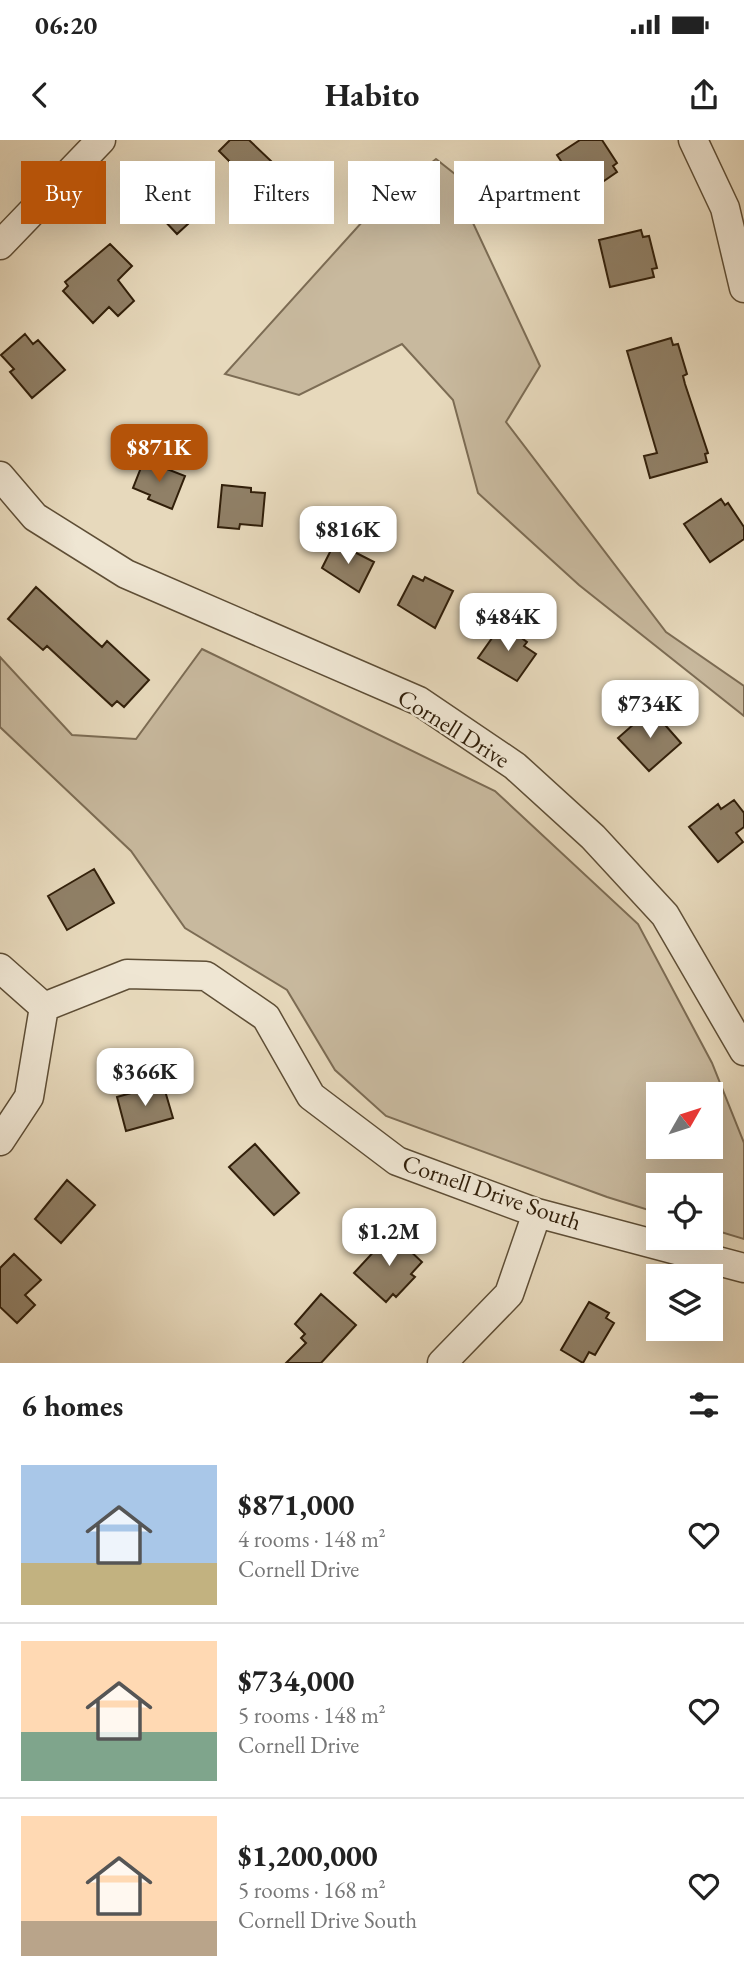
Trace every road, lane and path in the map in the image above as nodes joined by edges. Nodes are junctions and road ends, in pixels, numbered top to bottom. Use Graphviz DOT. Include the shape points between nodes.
graph roads {
  1 [pos="101,140"];
  2 [pos="693,140"];
  3 [pos="0,245"];
  4 [pos="744,288"];
  5 [pos="0,476"];
  6 [pos="0,968"];
  7 [pos="44,1007"];
  8 [pos="744,1051"];
  9 [pos="0,1141"];
  10 [pos="537,1213"];
  11 [pos="744,1268"];
  12 [pos="442,1363"];
  1 -- 3 [label="street"];
  2 -- 4 [label="street" via="725,208"];
  5 -- 8 [label="street, Cornell Drive" via="35,517 126,574 419,701 515,766 593,837 665,915"];
  6 -- 7 [label="street"];
  7 -- 9 [label="street" via="29,1097"];
  7 -- 10 [label="street, Cornell Drive South" via="127,974 206,976 266,1017 311,1096 397,1161"];
  10 -- 11 [label="street, Cornell Drive South"];
  10 -- 12 [label="street" via="509,1294"];
}
